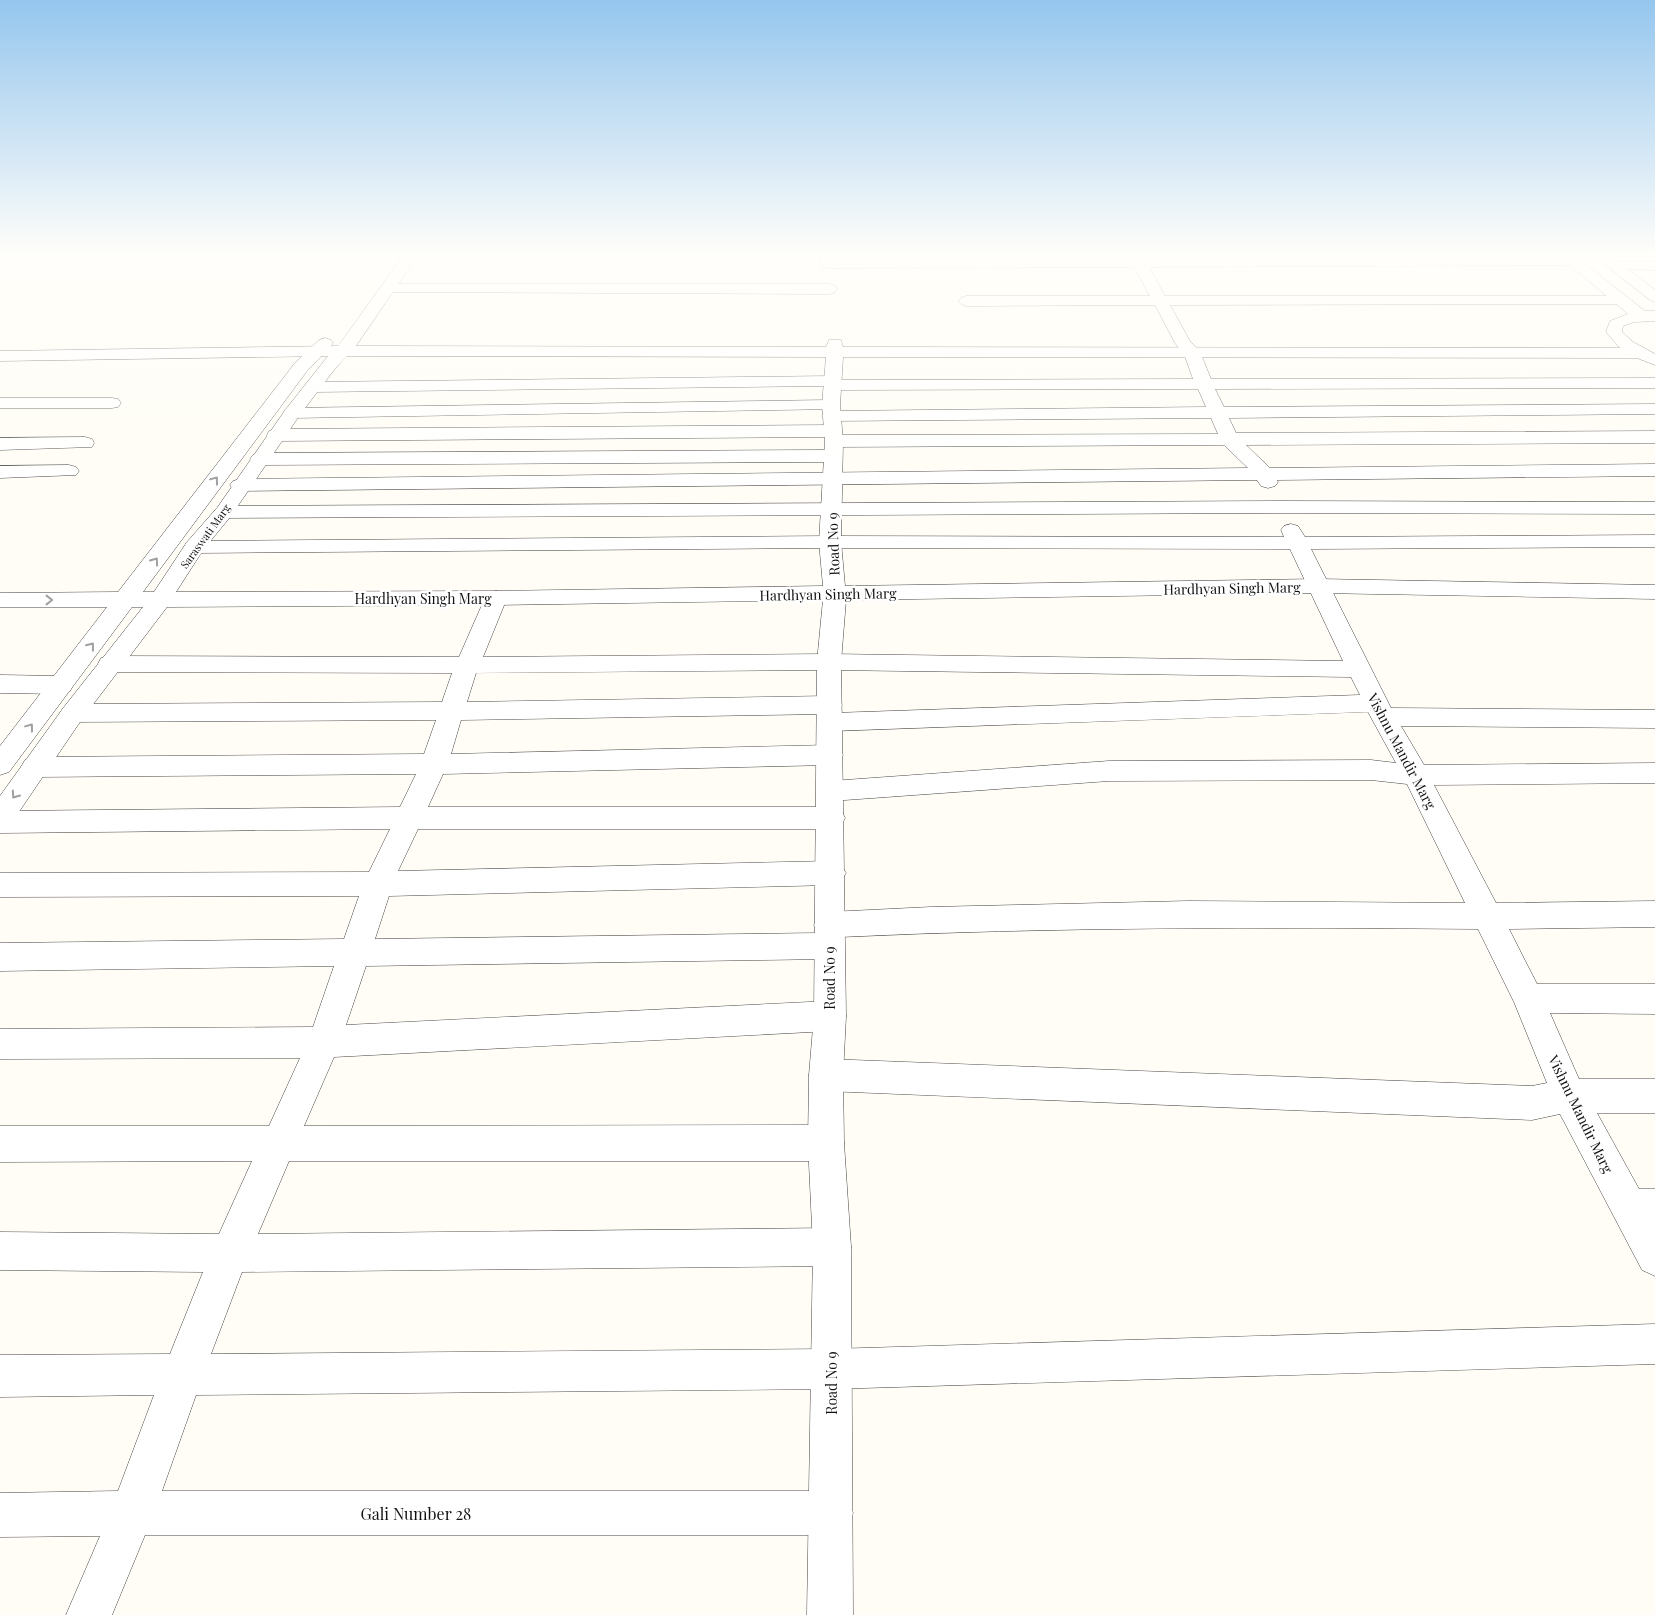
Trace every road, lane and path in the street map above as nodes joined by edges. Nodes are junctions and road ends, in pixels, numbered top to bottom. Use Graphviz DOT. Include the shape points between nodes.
graph roads {
  1 [pos="358,330"];
  2 [pos="1176,330"];
  3 [pos="1614,330"];
  4 [pos="1620,341"];
  5 [pos="0,344"];
  6 [pos="321,347"];
  7 [pos="346,347"];
  8 [pos="1187,348"];
  9 [pos="1637,353"];
  10 [pos="0,356"];
  11 [pos="1655,360"];
  12 [pos="1655,383"];
  13 [pos="1204,384"];
  14 [pos="314,387"];
  15 [pos="0,403"];
  16 [pos="112,403"];
  17 [pos="833,409"];
  18 [pos="1655,409"];
  19 [pos="292,413"];
  20 [pos="1218,413"];
  21 [pos="276,435"];
  22 [pos="1655,438"];
  23 [pos="1230,440"];
  24 [pos="85,442"];
  25 [pos="0,444"];
  26 [pos="260,458"];
  27 [pos="1655,470"];
  28 [pos="69,471"];
  29 [pos="0,472"];
  30 [pos="1264,473"];
  31 [pos="240,486"];
  32 [pos="1280,507"];
  33 [pos="1655,508"];
  34 [pos="832,510"];
  35 [pos="224,512"];
  36 [pos="1655,541"];
  37 [pos="830,542"];
  38 [pos="1298,544"];
  39 [pos="195,546"];
  40 [pos="1319,586"];
  41 [pos="1655,592"];
  42 [pos="835,594"];
  43 [pos="496,598"];
  44 [pos="0,600"];
  45 [pos="160,600"];
  46 [pos="126,601"];
  47 [pos="828,662"];
  48 [pos="110,664"];
  49 [pos="467,665"];
  50 [pos="1359,669"];
  51 [pos="0,684"];
  52 [pos="61,685"];
  53 [pos="1380,710"];
  54 [pos="452,711"];
  55 [pos="74,713"];
  56 [pos="830,714"];
  57 [pos="1655,719"];
  58 [pos="830,755"];
  59 [pos="2,761"];
  60 [pos="434,764"];
  61 [pos="34,768"];
  62 [pos="1655,773"];
  63 [pos="1416,775"];
  64 [pos="831,804"];
  65 [pos="0,817"];
  66 [pos="408,818"];
  67 [pos="0,822"];
  68 [pos="831,873"];
  69 [pos="378,884"];
  70 [pos="0,885"];
  71 [pos="1655,914"];
  72 [pos="1486,916"];
  73 [pos="829,936"];
  74 [pos="354,953"];
  75 [pos="0,957"];
  76 [pos="1528,998"];
  77 [pos="1655,999"];
  78 [pos="830,1016"];
  79 [pos="324,1042"];
  80 [pos="0,1044"];
  81 [pos="826,1075"];
  82 [pos="1569,1096"];
  83 [pos="1655,1096"];
  84 [pos="280,1143"];
  85 [pos="826,1143"];
  86 [pos="0,1144"];
  87 [pos="1641,1208"];
  88 [pos="832,1247"];
  89 [pos="0,1251"];
  90 [pos="230,1253"];
  91 [pos="1655,1257"];
  92 [pos="1655,1344"];
  93 [pos="831,1369"];
  94 [pos="182,1374"];
  95 [pos="0,1376"];
  96 [pos="132,1513"];
  97 [pos="831,1514"];
  98 [pos="0,1516"];
  99 [pos="89,1615"];
  100 [pos="830,1615"];
  1 -- 7 [label="street, Saraswati Marg"];
  2 -- 8 [label="street, Vishnu Mandir Marg"];
  3 -- 4 [label="street"];
  4 -- 8 [label="street"];
  4 -- 9 [label="street"];
  5 -- 6 [label="street"];
  6 -- 7 [label="street"];
  6 -- 10 [label="street"];
  46 -- 6 [label="street, Saraswati Marg, one-way" via="301,366"];
  7 -- 14 [label="street, Saraswati Marg"];
  7 -- 17 [label="street"];
  8 -- 9 [label="street"];
  8 -- 13 [label="street, Vishnu Mandir Marg"];
  8 -- 17 [label="street"];
  9 -- 11 [label="street"];
  12 -- 13 [label="street"];
  13 -- 17 [label="street"];
  13 -- 20 [label="street, Vishnu Mandir Marg"];
  14 -- 17 [label="street"];
  14 -- 19 [label="street, Saraswati Marg"];
  15 -- 16 [label="street"];
  17 -- 19 [label="street"];
  17 -- 20 [label="street"];
  17 -- 21 [label="street"];
  17 -- 23 [label="street"];
  17 -- 26 [label="street"];
  17 -- 30 [label="street"];
  17 -- 31 [label="street"];
  17 -- 34 [label="street, Road No 9"];
  18 -- 20 [label="street"];
  19 -- 21 [label="street, Saraswati Marg"];
  20 -- 23 [label="street, Vishnu Mandir Marg"];
  21 -- 26 [label="street, Saraswati Marg"];
  22 -- 23 [label="street"];
  23 -- 30 [label="street, Vishnu Mandir Marg"];
  24 -- 25 [label="street"];
  26 -- 31 [label="street, Saraswati Marg"];
  27 -- 30 [label="street"];
  28 -- 29 [label="street"];
  30 -- 32 [label="street, Vishnu Mandir Marg"];
  31 -- 35 [label="street, Saraswati Marg"];
  32 -- 33 [label="street"];
  32 -- 34 [label="street"];
  32 -- 38 [label="street, Vishnu Mandir Marg"];
  34 -- 35 [label="street"];
  34 -- 37 [label="street, Road No 9"];
  35 -- 39 [label="street, Saraswati Marg"];
  36 -- 38 [label="street"];
  37 -- 38 [label="street"];
  37 -- 39 [label="street"];
  37 -- 42 [label="street, Road No 9"];
  38 -- 40 [label="street, Vishnu Mandir Marg"];
  39 -- 45 [label="street, Saraswati Marg"];
  40 -- 41 [label="street, Hardhyan Singh Marg"];
  40 -- 42 [label="street, Hardhyan Singh Marg"];
  40 -- 50 [label="street, Vishnu Mandir Marg"];
  42 -- 43 [label="street, Hardhyan Singh Marg"];
  42 -- 47 [label="street, Road No 9"];
  43 -- 45 [label="street, Hardhyan Singh Marg"];
  43 -- 49 [label="street"];
  44 -- 46 [label="street, Hardhyan Singh Marg, one-way"];
  45 -- 46 [label="street, Hardhyan Singh Marg"];
  45 -- 48 [label="street, Saraswati Marg"];
  52 -- 46 [label="street, Saraswati Marg, one-way"];
  47 -- 49 [label="street"];
  47 -- 50 [label="street"];
  47 -- 56 [label="street, Road No 9"];
  48 -- 49 [label="street"];
  48 -- 55 [label="street, Saraswati Marg"];
  49 -- 54 [label="street"];
  50 -- 53 [label="street, Vishnu Mandir Marg"];
  51 -- 52 [label="street"];
  59 -- 52 [label="street, Saraswati Marg, one-way"];
  53 -- 56 [label="street"];
  53 -- 57 [label="street"];
  53 -- 63 [label="street, Vishnu Mandir Marg"];
  54 -- 55 [label="street"];
  54 -- 56 [label="street"];
  54 -- 60 [label="street"];
  55 -- 61 [label="street, Saraswati Marg"];
  56 -- 58 [label="street, Road No 9"];
  58 -- 60 [label="street"];
  58 -- 64 [label="street, Road No 9"];
  60 -- 61 [label="street"];
  60 -- 66 [label="street"];
  61 -- 65 [label="street, Saraswati Marg, one-way"];
  62 -- 63 [label="street"];
  63 -- 64 [label="street" via="1371,770 1108,771"];
  63 -- 72 [label="street, Vishnu Mandir Marg"];
  64 -- 66 [label="street"];
  64 -- 68 [label="street, Road No 9"];
  66 -- 67 [label="street"];
  66 -- 69 [label="street"];
  68 -- 69 [label="street"];
  68 -- 73 [label="street, Road No 9"];
  69 -- 70 [label="street"];
  69 -- 74 [label="street"];
  71 -- 72 [label="street"];
  72 -- 73 [label="street" via="1189,914 930,920"];
  72 -- 76 [label="street, Vishnu Mandir Marg"];
  73 -- 74 [label="street"];
  73 -- 78 [label="street, Road No 9"];
  74 -- 75 [label="street"];
  74 -- 79 [label="street"];
  76 -- 77 [label="street"];
  76 -- 82 [label="street, Vishnu Mandir Marg"];
  78 -- 79 [label="street"];
  78 -- 81 [label="street, Road No 9"];
  79 -- 80 [label="street"];
  79 -- 84 [label="street"];
  81 -- 82 [label="street" via="1532,1103"];
  81 -- 85 [label="street, Road No 9"];
  82 -- 83 [label="street"];
  82 -- 87 [label="street, Vishnu Mandir Marg"];
  84 -- 85 [label="street"];
  84 -- 86 [label="street"];
  84 -- 90 [label="street"];
  85 -- 88 [label="street, Road No 9"];
  87 -- 91 [label="street, Vishnu Mandir Marg"];
  88 -- 90 [label="street"];
  88 -- 93 [label="street, Road No 9"];
  89 -- 90 [label="street"];
  90 -- 94 [label="street"];
  92 -- 93 [label="street"];
  93 -- 94 [label="street"];
  93 -- 97 [label="street, Road No 9"];
  94 -- 95 [label="street"];
  94 -- 96 [label="street"];
  96 -- 97 [label="street, Gali Number 28"];
  96 -- 98 [label="street, Gali Number 28"];
  96 -- 99 [label="street"];
  97 -- 100 [label="street, Road No 9"];
}
